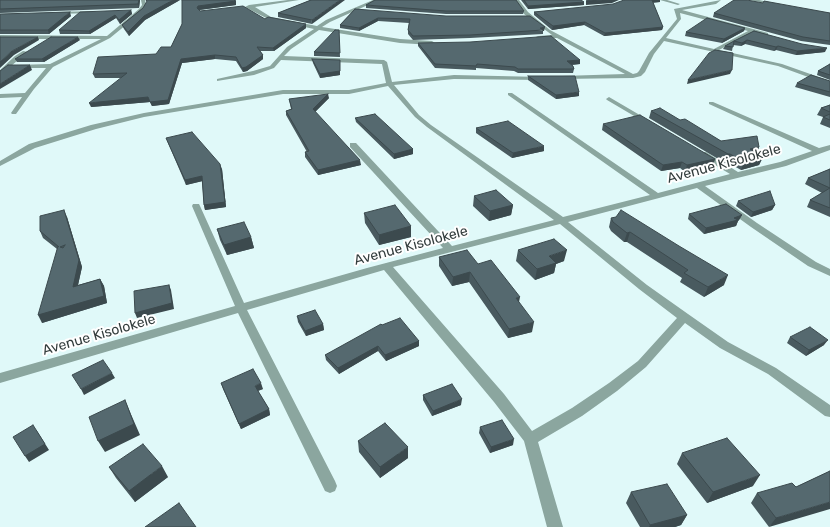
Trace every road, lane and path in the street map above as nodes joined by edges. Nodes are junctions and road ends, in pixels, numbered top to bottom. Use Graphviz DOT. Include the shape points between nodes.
graph roads {
  1 [pos="143,0"];
  2 [pos="297,0"];
  3 [pos="377,0"];
  4 [pos="517,0"];
  5 [pos="662,0"];
  6 [pos="719,0"];
  7 [pos="753,0"];
  8 [pos="249,6"];
  9 [pos="784,6"];
  10 [pos="242,7"];
  11 [pos="677,7"];
  12 [pos="133,10"];
  13 [pos="141,10"];
  14 [pos="355,10"];
  15 [pos="370,11"];
  16 [pos="80,12"];
  17 [pos="103,12"];
  18 [pos="53,14"];
  19 [pos="74,17"];
  20 [pos="318,28"];
  21 [pos="752,31"];
  22 [pos="57,32"];
  23 [pos="560,36"];
  24 [pos="773,36"];
  25 [pos="0,37"];
  26 [pos="51,37"];
  27 [pos="108,37"];
  28 [pos="530,38"];
  29 [pos="663,39"];
  30 [pos="441,43"];
  31 [pos="38,45"];
  32 [pos="31,49"];
  33 [pos="715,50"];
  34 [pos="279,58"];
  35 [pos="0,66"];
  36 [pos="8,66"];
  37 [pos="51,66"];
  38 [pos="0,72"];
  39 [pos="633,76"];
  40 [pos="550,78"];
  41 [pos="558,78"];
  42 [pos="219,80"];
  43 [pos="830,82"];
  44 [pos="390,85"];
  45 [pos="510,94"];
  46 [pos="27,95"];
  47 [pos="0,96"];
  48 [pos="609,99"];
  49 [pos="711,103"];
  50 [pos="14,113"];
  51 [pos="656,127"];
  52 [pos="353,145"];
  53 [pos="830,147"];
  54 [pos="697,151"];
  55 [pos="819,151"];
  56 [pos="0,164"];
  57 [pos="737,175"];
  58 [pos="699,185"];
  59 [pos="658,196"];
  60 [pos="196,206"];
  61 [pos="562,221"];
  62 [pos="450,250"];
  63 [pos="387,266"];
  64 [pos="830,273"];
  65 [pos="241,308"];
  66 [pos="684,317"];
  67 [pos="0,378"];
  68 [pos="830,412"];
  69 [pos="530,439"];
  70 [pos="330,486"];
  71 [pos="555,527"];
  1 -- 13 [label="street"];
  2 -- 8 [label="street"];
  3 -- 14 [label="street"];
  4 -- 23 [label="street" via="524,15 532,14 548,31"];
  5 -- 11 [label="street"];
  6 -- 11 [label="street" via="714,3"];
  7 -- 9 [label="street"];
  8 -- 10 [label="street"];
  8 -- 20 [label="street" via="270,18"];
  11 -- 21 [label="street"];
  11 -- 29 [label="street" via="679,19"];
  12 -- 13 [label="street"];
  13 -- 27 [label="street"];
  14 -- 15 [label="street"];
  14 -- 20 [label="street"];
  16 -- 17 [label="street"];
  16 -- 18 [label="street"];
  16 -- 19 [label="street"];
  20 -- 30 [label="street" via="413,43"];
  20 -- 34 [label="street"];
  21 -- 24 [label="street"];
  21 -- 33 [label="street"];
  22 -- 26 [label="street"];
  23 -- 28 [label="street"];
  23 -- 39 [label="street"];
  25 -- 26 [label="street"];
  26 -- 27 [label="street"];
  26 -- 31 [label="street"];
  27 -- 37 [label="street"];
  29 -- 33 [label="street"];
  29 -- 39 [label="street" via="651,54 642,72"];
  32 -- 36 [label="street"];
  33 -- 43 [label="street" via="780,65"];
  34 -- 42 [label="street" via="267,70"];
  34 -- 44 [label="street" via="384,62"];
  35 -- 36 [label="street"];
  36 -- 37 [label="street"];
  36 -- 38 [label="street"];
  37 -- 46 [label="street"];
  39 -- 41 [label="street"];
  40 -- 44 [label="street" via="454,77"];
  44 -- 56 [label="street" via="350,92 283,92 144,115 32,146"];
  44 -- 61 [label="street" via="429,126"];
  45 -- 59 [label="street"];
  46 -- 47 [label="street"];
  46 -- 50 [label="street"];
  48 -- 51 [label="street"];
  49 -- 55 [label="street"];
  52 -- 62 [label="street"];
  53 -- 55 [label="street, Avenue Kisolokele"];
  54 -- 57 [label="street"];
  55 -- 57 [label="street, Avenue Kisolokele" via="783,164"];
  57 -- 58 [label="street, Avenue Kisolokele"];
  58 -- 59 [label="street, Avenue Kisolokele"];
  58 -- 64 [label="street" via="812,264"];
  59 -- 61 [label="street, Avenue Kisolokele"];
  60 -- 65 [label="street"];
  61 -- 62 [label="street, Avenue Kisolokele"];
  61 -- 66 [label="street"];
  62 -- 63 [label="street, Avenue Kisolokele"];
  63 -- 65 [label="street, Avenue Kisolokele"];
  63 -- 69 [label="street" via="499,398"];
  65 -- 67 [label="street, Avenue Kisolokele"];
  65 -- 70 [label="street"];
  66 -- 68 [label="street" via="724,345 772,371"];
  66 -- 69 [label="street" via="642,364 613,388"];
  69 -- 71 [label="street"];
}
